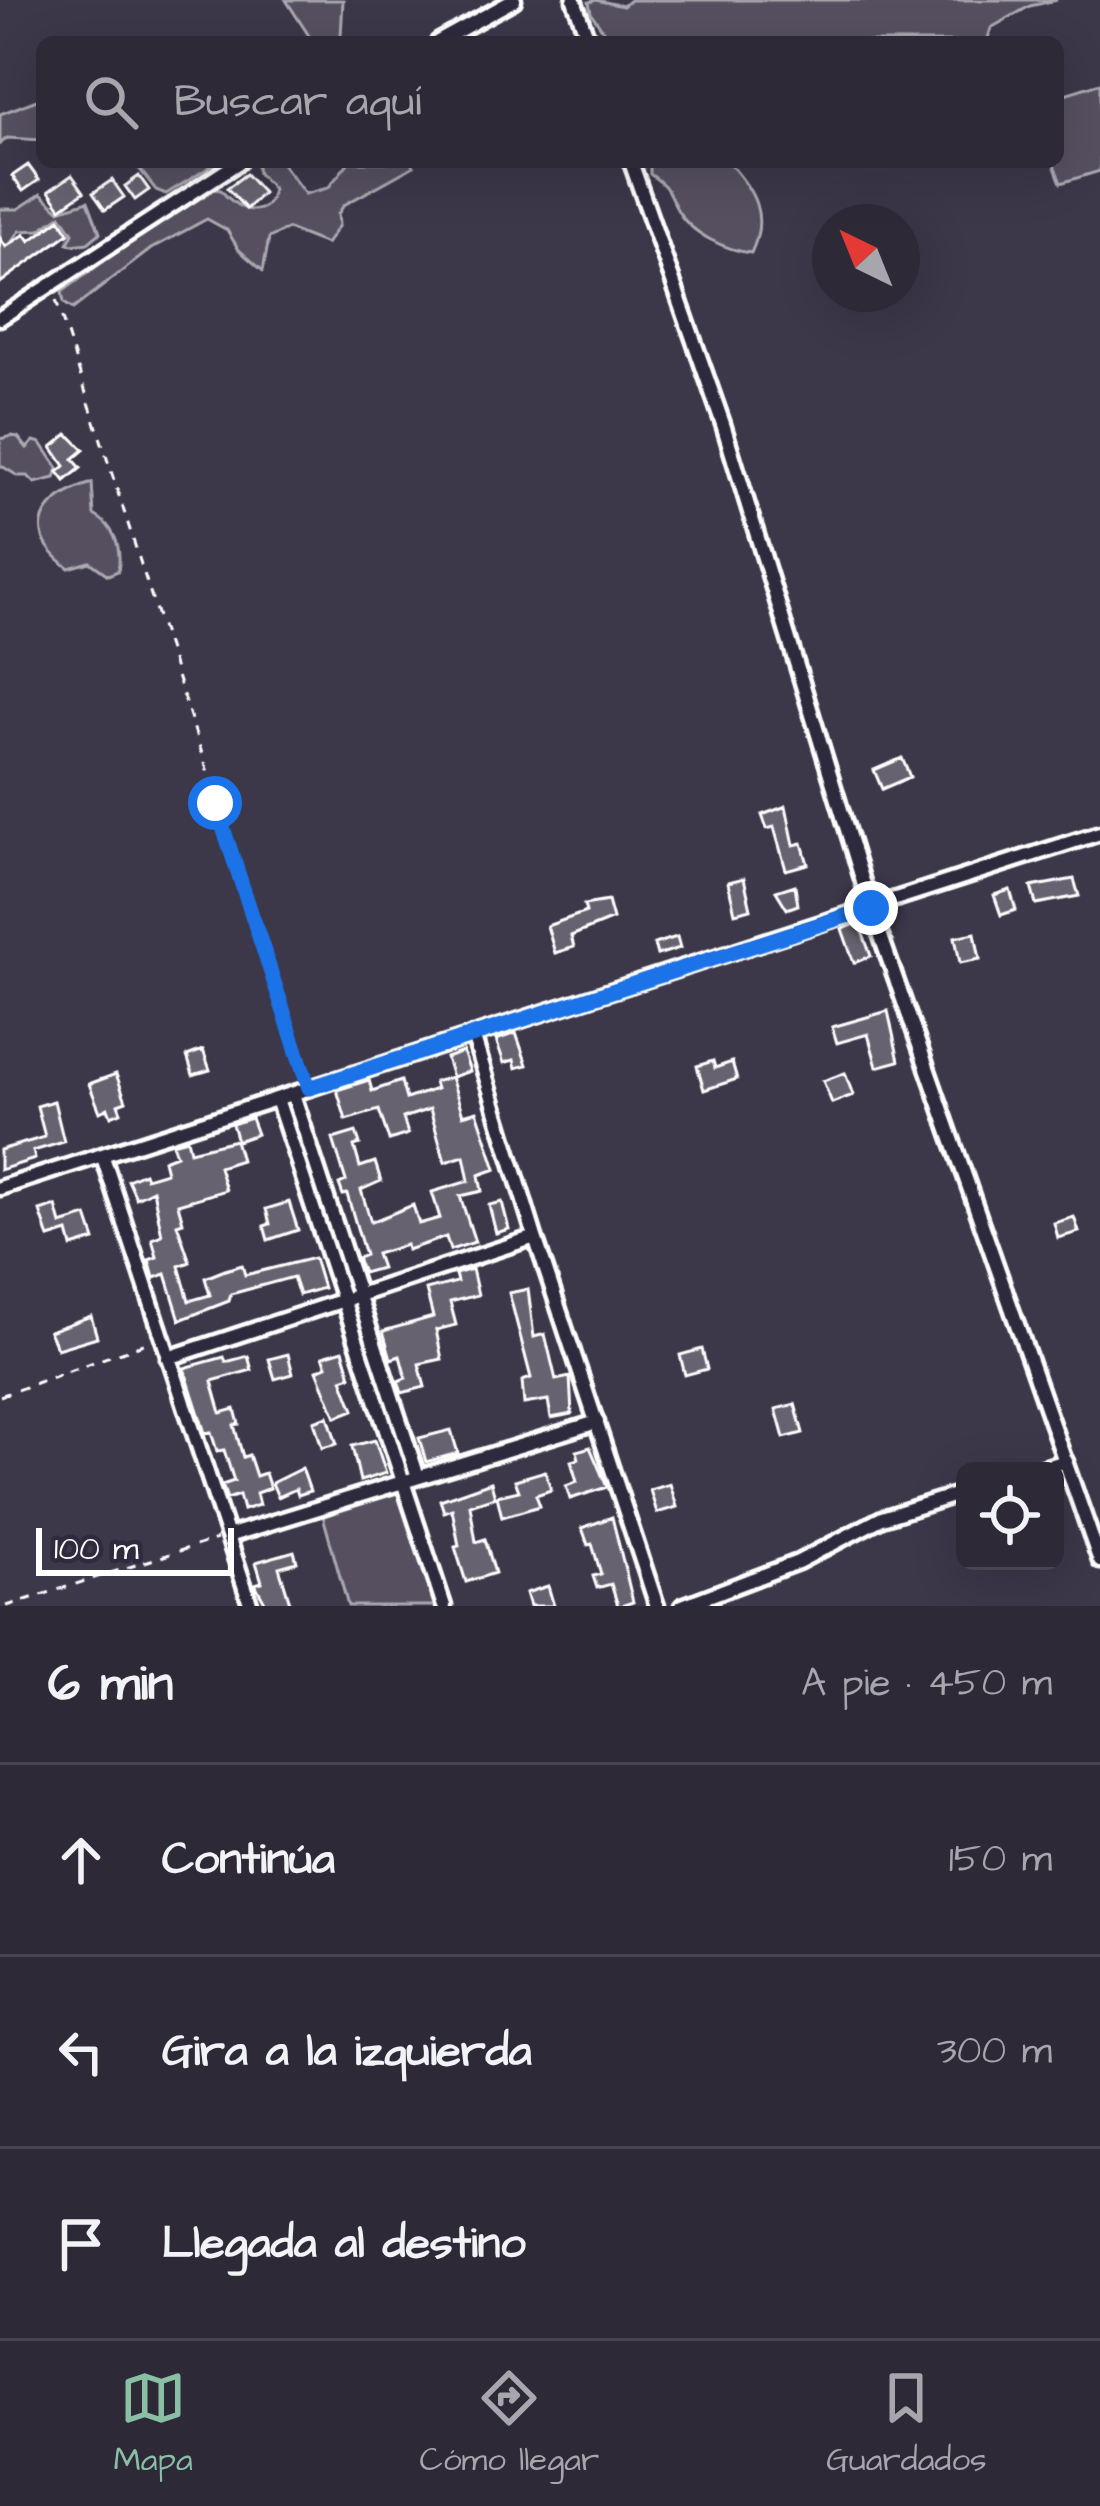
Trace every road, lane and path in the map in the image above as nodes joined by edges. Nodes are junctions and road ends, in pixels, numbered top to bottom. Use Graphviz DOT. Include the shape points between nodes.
graph roads {
  1 [pos="514,0"];
  2 [pos="574,0"];
  3 [pos="449,36"];
  4 [pos="587,36"];
  5 [pos="230,168"];
  6 [pos="633,168"];
  7 [pos="52,287"];
  8 [pos="0,318"];
  9 [pos="1100,833"];
  10 [pos="871,908"];
  11 [pos="473,1035"];
  12 [pos="309,1088"];
  13 [pos="293,1094"];
  14 [pos="277,1100"];
  15 [pos="104,1157"];
  16 [pos="0,1188"];
  17 [pos="535,1237"];
  18 [pos="351,1297"];
  19 [pos="161,1336"];
  20 [pos="168,1358"];
  21 [pos="0,1396"];
  22 [pos="598,1422"];
  23 [pos="1066,1461"];
  24 [pos="1063,1462"];
  25 [pos="418,1477"];
  26 [pos="403,1482"];
  27 [pos="956,1495"];
  28 [pos="228,1536"];
  29 [pos="1100,1561"];
  30 [pos="7,1606"];
  31 [pos="251,1606"];
  32 [pos="444,1606"];
  33 [pos="657,1606"];
  34 [pos="682,1606"];
  1 -- 3 [label="street"];
  2 -- 4 [label="street"];
  5 -- 7 [label="street"];
  6 -- 10 [label="street" via="724,424"];
  7 -- 8 [label="street"];
  7 -- 12 [label="path"];
  9 -- 10 [label="street"];
  10 -- 11 [label="street"];
  10 -- 23 [label="street"];
  11 -- 12 [label="street"];
  11 -- 17 [label="street"];
  12 -- 13 [label="street"];
  13 -- 14 [label="street"];
  13 -- 18 [label="street"];
  14 -- 15 [label="street"];
  14 -- 18 [label="street"];
  15 -- 16 [label="street"];
  15 -- 19 [label="street"];
  17 -- 18 [label="street"];
  17 -- 22 [label="street"];
  18 -- 20 [label="street"];
  18 -- 25 [label="street"];
  18 -- 26 [label="street"];
  19 -- 20 [label="street"];
  19 -- 21 [label="path"];
  20 -- 28 [label="street"];
  22 -- 25 [label="street"];
  22 -- 33 [label="street"];
  23 -- 24 [label="street"];
  23 -- 29 [label="street"];
  25 -- 26 [label="street"];
  26 -- 28 [label="street"];
  26 -- 32 [label="street"];
  27 -- 34 [label="street" via="882,1518 798,1562"];
  28 -- 30 [label="path"];
  28 -- 31 [label="street"];
}
